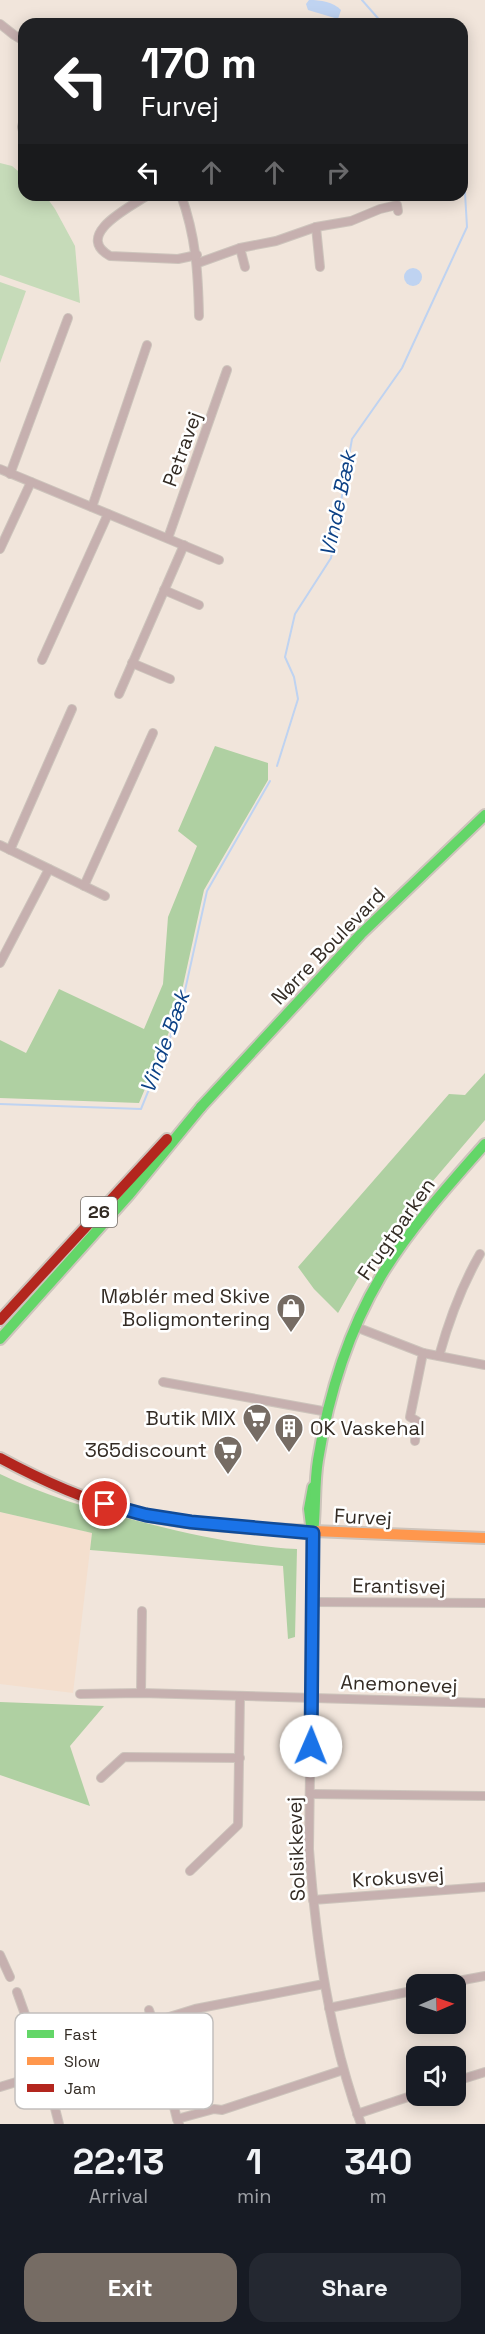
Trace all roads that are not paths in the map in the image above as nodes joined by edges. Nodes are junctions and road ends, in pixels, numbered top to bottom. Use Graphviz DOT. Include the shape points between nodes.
graph roads {
  1 [pos="0,24"];
  2 [pos="18,37"];
  3 [pos="139,201"];
  4 [pos="184,201"];
  5 [pos="398,212"];
  6 [pos="316,227"];
  7 [pos="240,248"];
  8 [pos="198,259"];
  9 [pos="245,267"];
  10 [pos="320,267"];
  11 [pos="199,316"];
  12 [pos="68,318"];
  13 [pos="147,345"];
  14 [pos="228,370"];
  15 [pos="0,469"];
  16 [pos="10,474"];
  17 [pos="31,482"];
  18 [pos="92,507"];
  19 [pos="108,514"];
  20 [pos="168,538"];
  21 [pos="184,545"];
  22 [pos="0,549"];
  23 [pos="219,560"];
  24 [pos="164,590"];
  25 [pos="199,605"];
  26 [pos="42,660"];
  27 [pos="132,663"];
  28 [pos="170,679"];
  29 [pos="119,694"];
  30 [pos="72,709"];
  31 [pos="153,733"];
  32 [pos="485,815"];
  33 [pos="0,845"];
  34 [pos="10,849"];
  35 [pos="49,869"];
  36 [pos="84,886"];
  37 [pos="105,896"];
  38 [pos="0,963"];
  39 [pos="201,1107"];
  40 [pos="485,1143"];
  41 [pos="480,1254"];
  42 [pos="30,1287"];
  43 [pos="0,1312"];
  44 [pos="0,1320"];
  45 [pos="356,1327"];
  46 [pos="0,1339"];
  47 [pos="423,1353"];
  48 [pos="439,1356"];
  49 [pos="485,1365"];
  50 [pos="164,1382"];
  51 [pos="328,1412"];
  52 [pos="415,1441"];
  53 [pos="0,1458"];
  54 [pos="313,1533"];
  55 [pos="485,1538"];
  56 [pos="313,1602"];
  57 [pos="485,1603"];
  58 [pos="142,1611"];
  59 [pos="141,1693"];
  60 [pos="80,1694"];
  61 [pos="240,1696"];
  62 [pos="312,1698"];
  63 [pos="485,1703"];
  64 [pos="240,1758"];
  65 [pos="101,1778"];
  66 [pos="310,1794"];
  67 [pos="485,1796"];
  68 [pos="190,1871"];
  69 [pos="485,1887"];
  70 [pos="313,1900"];
  71 [pos="0,1955"];
  72 [pos="485,1976"];
  73 [pos="10,1977"];
  74 [pos="466,1980"];
  75 [pos="324,1984"];
  76 [pos="17,1992"];
  77 [pos="406,1992"];
  78 [pos="328,2008"];
  79 [pos="149,2010"];
  80 [pos="25,2013"];
  81 [pos="150,2013"];
  82 [pos="182,2013"];
  83 [pos="343,2070"];
  84 [pos="485,2072"];
  85 [pos="466,2078"];
  86 [pos="15,2082"];
  87 [pos="0,2087"];
  88 [pos="406,2098"];
  89 [pos="55,2109"];
  90 [pos="357,2114"];
  91 [pos="178,2121"];
  92 [pos="59,2124"];
  93 [pos="361,2124"];
  1 -- 2 [label="street"];
  3 -- 8 [label="street" via="102,226 98,244 102,251 110,256"];
  4 -- 8 [label="street"];
  5 -- 6 [label="street" via="397,205 351,221"];
  6 -- 7 [label="street"];
  6 -- 10 [label="street"];
  7 -- 8 [label="street"];
  7 -- 9 [label="street"];
  8 -- 11 [label="street"];
  12 -- 16 [label="street"];
  13 -- 18 [label="street"];
  14 -- 20 [label="street, Petravej"];
  15 -- 16 [label="street"];
  16 -- 17 [label="street"];
  17 -- 18 [label="street"];
  17 -- 22 [label="street"];
  18 -- 19 [label="street"];
  19 -- 20 [label="street"];
  19 -- 26 [label="street"];
  20 -- 21 [label="street"];
  21 -- 23 [label="street"];
  21 -- 24 [label="street"];
  24 -- 25 [label="street"];
  24 -- 27 [label="street"];
  27 -- 28 [label="street"];
  27 -- 29 [label="street"];
  30 -- 34 [label="street"];
  31 -- 36 [label="street"];
  32 -- 39 [label="main road, Nørre Boulevard / 26" via="361,934"];
  33 -- 34 [label="street"];
  34 -- 35 [label="street"];
  35 -- 36 [label="street"];
  35 -- 38 [label="street"];
  36 -- 37 [label="street"];
  39 -- 42 [label="main road, Nørre Boulevard / 26"];
  39 -- 46 [label="main road, Nørre Boulevard / 26" via="164,1155"];
  40 -- 45 [label="main road, Frugtparken" via="395,1255"];
  41 -- 48 [label="street" via="457,1299"];
  42 -- 43 [label="main road, 26"];
  42 -- 44 [label="main road, Nørre Boulevard / 26"];
  45 -- 47 [label="street"];
  45 -- 51 [label="main road, Frugtparken"];
  47 -- 48 [label="street"];
  47 -- 52 [label="street" via="410,1417 417,1421"];
  48 -- 49 [label="street"];
  50 -- 51 [label="street"];
  51 -- 54 [label="main road, Frugtparken" via="315,1481"];
  53 -- 54 [label="main road, Furvej" via="61,1488 146,1515"];
  54 -- 55 [label="main road, Furvej"];
  54 -- 56 [label="street, Solsikkevej"];
  56 -- 57 [label="street, Erantisvej"];
  56 -- 62 [label="street, Solsikkevej"];
  58 -- 59 [label="street"];
  59 -- 60 [label="street, Anemonevej"];
  59 -- 61 [label="street, Anemonevej"];
  61 -- 62 [label="street, Anemonevej"];
  61 -- 64 [label="street"];
  62 -- 63 [label="street, Anemonevej"];
  62 -- 66 [label="street, Solsikkevej"];
  64 -- 65 [label="street" via="124,1756"];
  64 -- 68 [label="street" via="238,1825"];
  66 -- 67 [label="street"];
  66 -- 70 [label="street, Solsikkevej"];
  69 -- 70 [label="street, Krokusvej"];
  70 -- 75 [label="street, Solsikkevej"];
  71 -- 73 [label="street"];
  72 -- 74 [label="street"];
  75 -- 78 [label="street, Solsikkevej"];
  75 -- 82 [label="street"];
  76 -- 80 [label="street"];
  77 -- 78 [label="street"];
  78 -- 83 [label="street, Solsikkevej"];
  79 -- 81 [label="street"];
  83 -- 90 [label="street, Solsikkevej"];
  83 -- 91 [label="street"];
  84 -- 85 [label="street"];
  86 -- 87 [label="street"];
  88 -- 90 [label="street"];
  89 -- 92 [label="street"];
  90 -- 93 [label="street, Solsikkevej"];
}
